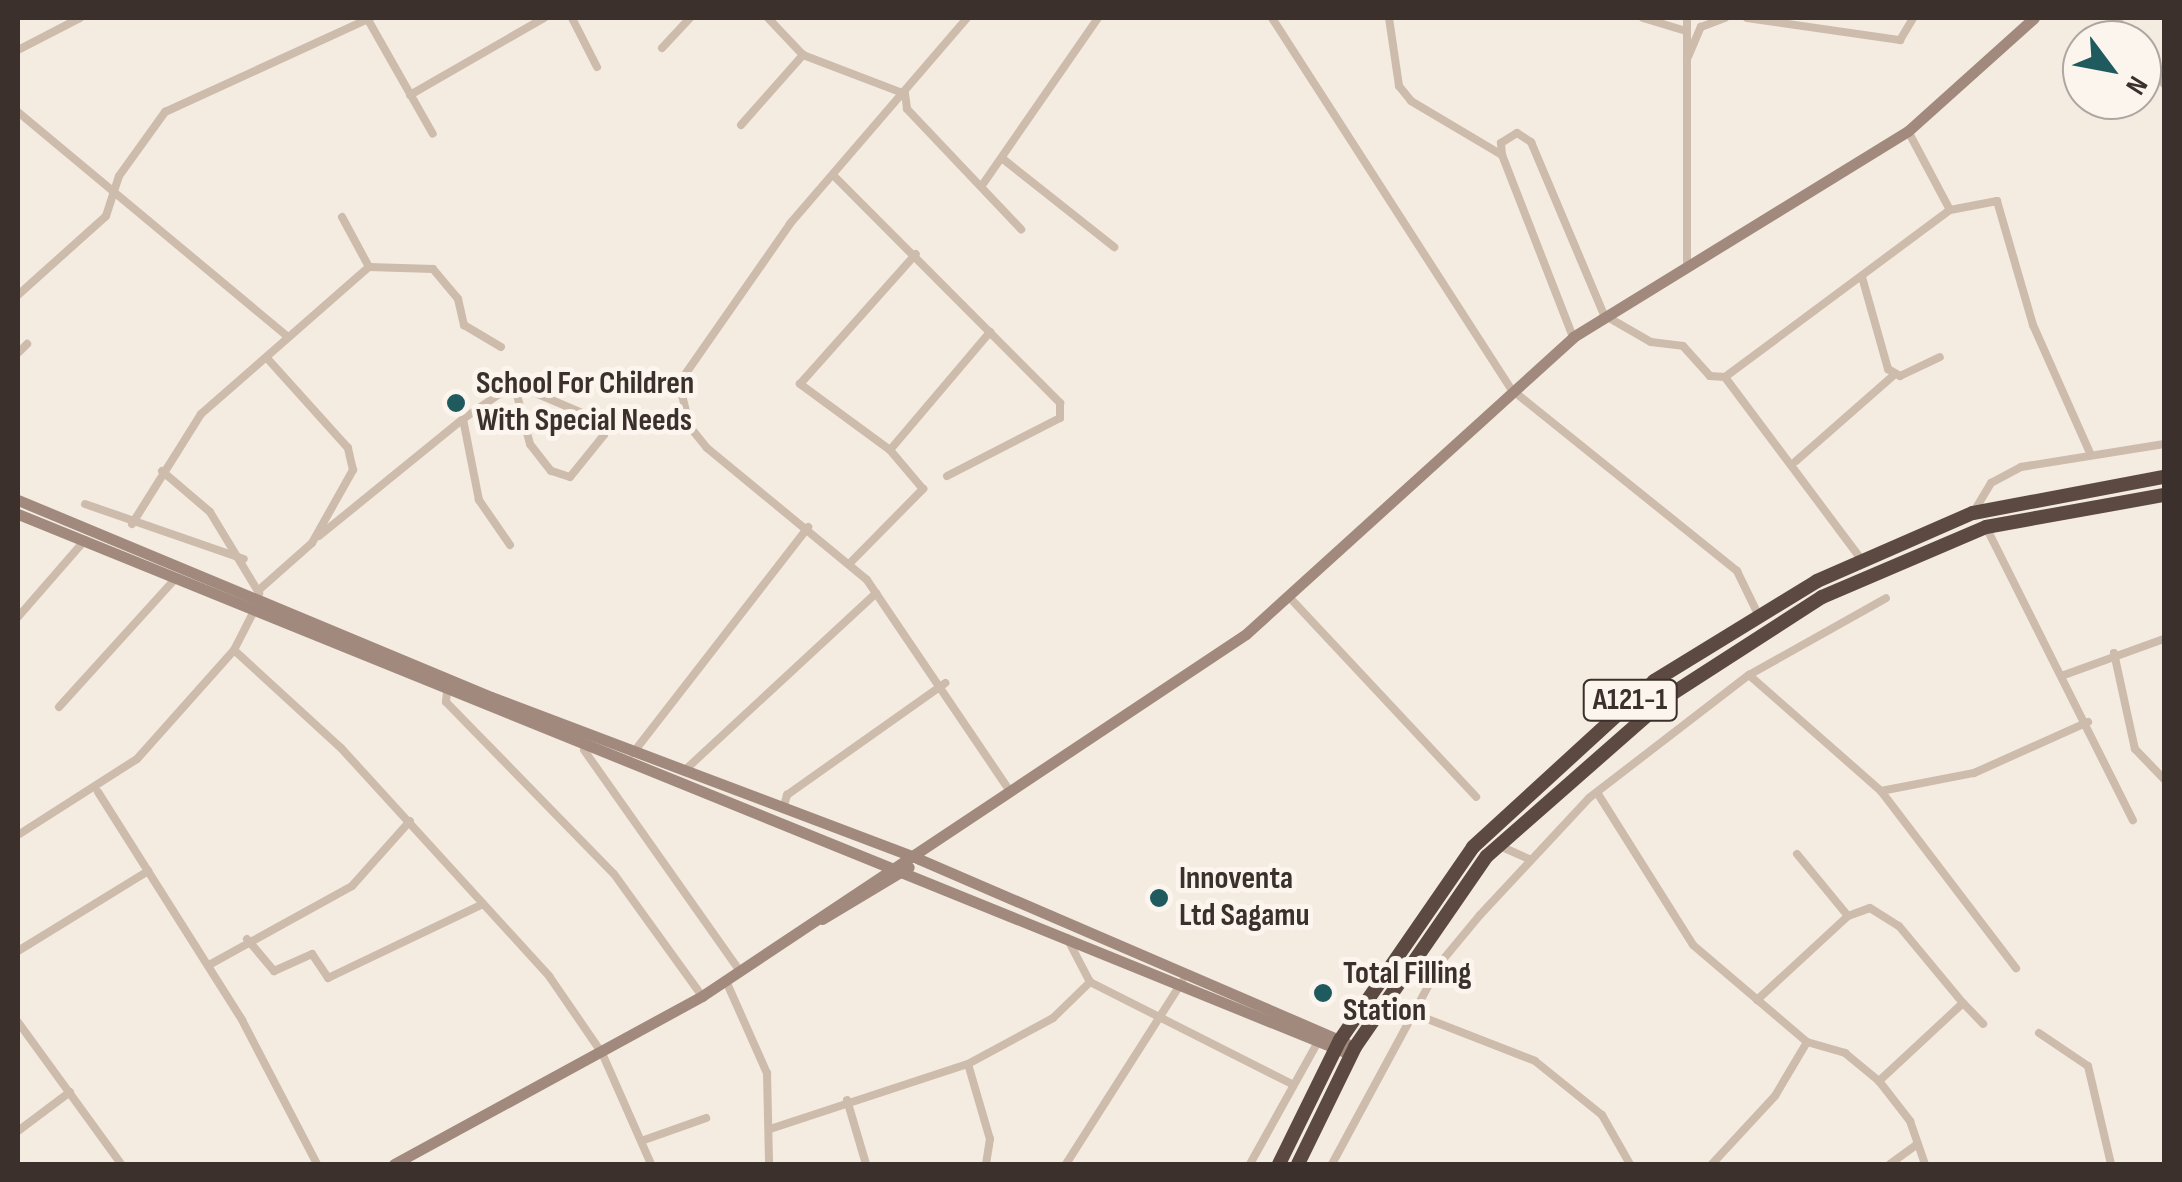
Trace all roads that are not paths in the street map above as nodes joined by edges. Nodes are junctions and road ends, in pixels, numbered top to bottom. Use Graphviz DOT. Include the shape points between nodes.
graph roads {
  1 [pos="80,18"];
  2 [pos="368,18"];
  3 [pos="544,18"];
  4 [pos="572,18"];
  5 [pos="690,18"];
  6 [pos="768,18"];
  7 [pos="967,18"];
  8 [pos="1098,18"];
  9 [pos="1272,18"];
  10 [pos="1389,18"];
  11 [pos="1643,18"];
  12 [pos="1687,18"];
  13 [pos="1725,18"];
  14 [pos="1747,18"];
  15 [pos="1914,18"];
  16 [pos="2034,18"];
  17 [pos="1788,20"];
  18 [pos="1686,31"];
  19 [pos="662,48"];
  20 [pos="18,50"];
  21 [pos="803,55"];
  22 [pos="1685,66"];
  23 [pos="597,68"];
  24 [pos="905,94"];
  25 [pos="410,95"];
  26 [pos="18,112"];
  27 [pos="741,125"];
  28 [pos="1908,131"];
  29 [pos="434,134"];
  30 [pos="1502,155"];
  31 [pos="1002,159"];
  32 [pos="833,175"];
  33 [pos="983,184"];
  34 [pos="115,190"];
  35 [pos="1950,210"];
  36 [pos="342,217"];
  37 [pos="1021,229"];
  38 [pos="1114,246"];
  39 [pos="916,254"];
  40 [pos="1687,263"];
  41 [pos="369,267"];
  42 [pos="1862,277"];
  43 [pos="18,295"];
  44 [pos="1604,315"];
  45 [pos="990,332"];
  46 [pos="287,336"];
  47 [pos="1573,337"];
  48 [pos="27,344"];
  49 [pos="501,346"];
  50 [pos="18,353"];
  51 [pos="1940,357"];
  52 [pos="267,358"];
  53 [pos="1894,375"];
  54 [pos="1725,377"];
  55 [pos="514,384"];
  56 [pos="1512,390"];
  57 [pos="463,420"];
  58 [pos="2164,444"];
  59 [pos="890,450"];
  60 [pos="2090,453"];
  61 [pos="1796,462"];
  62 [pos="162,471"];
  63 [pos="947,476"];
  64 [pos="2164,477"];
  65 [pos="2164,494"];
  66 [pos="18,500"];
  67 [pos="86,504"];
  68 [pos="1973,513"];
  69 [pos="18,514"];
  70 [pos="132,524"];
  71 [pos="808,527"];
  72 [pos="1986,527"];
  73 [pos="85,540"];
  74 [pos="312,543"];
  75 [pos="510,545"];
  76 [pos="244,559"];
  77 [pos="1861,560"];
  78 [pos="851,562"];
  79 [pos="176,578"];
  80 [pos="876,592"];
  81 [pos="1886,598"];
  82 [pos="258,599"];
  83 [pos="1291,599"];
  84 [pos="1758,614"];
  85 [pos="18,618"];
  86 [pos="2164,639"];
  87 [pos="234,650"];
  88 [pos="2114,653"];
  89 [pos="1749,675"];
  90 [pos="2064,675"];
  91 [pos="945,683"];
  92 [pos="447,692"];
  93 [pos="59,707"];
  94 [pos="2088,722"];
  95 [pos="584,750"];
  96 [pos="634,753"];
  97 [pos="684,771"];
  98 [pos="2164,779"];
  99 [pos="1010,790"];
  100 [pos="1880,790"];
  101 [pos="98,792"];
  102 [pos="1598,794"];
  103 [pos="1476,797"];
  104 [pos="783,809"];
  105 [pos="2133,820"];
  106 [pos="410,821"];
  107 [pos="18,835"];
  108 [pos="928,846"];
  109 [pos="1502,846"];
  110 [pos="860,853"];
  111 [pos="905,854"];
  112 [pos="1796,854"];
  113 [pos="1529,859"];
  114 [pos="919,860"];
  115 [pos="890,864"];
  116 [pos="904,870"];
  117 [pos="148,871"];
  118 [pos="923,878"];
  119 [pos="875,884"];
  120 [pos="483,904"];
  121 [pos="1848,916"];
  122 [pos="1067,938"];
  123 [pos="247,939"];
  124 [pos="18,951"];
  125 [pos="209,964"];
  126 [pos="2016,968"];
  127 [pos="740,971"];
  128 [pos="726,980"];
  129 [pos="1090,982"];
  130 [pos="1182,982"];
  131 [pos="702,996"];
  132 [pos="1756,1000"];
  133 [pos="1384,1002"];
  134 [pos="1963,1003"];
  135 [pos="1413,1013"];
  136 [pos="1160,1018"];
  137 [pos="18,1022"];
  138 [pos="1984,1024"];
  139 [pos="2039,1033"];
  140 [pos="1319,1040"];
  141 [pos="1807,1042"];
  142 [pos="1345,1047"];
  143 [pos="602,1053"];
  144 [pos="968,1064"];
  145 [pos="1879,1080"];
  146 [pos="1290,1083"];
  147 [pos="70,1092"];
  148 [pos="847,1100"];
  149 [pos="706,1118"];
  150 [pos="770,1129"];
  151 [pos="18,1131"];
  152 [pos="644,1140"];
  153 [pos="1914,1146"];
  154 [pos="121,1164"];
  155 [pos="317,1164"];
  156 [pos="394,1164"];
  157 [pos="650,1164"];
  158 [pos="769,1164"];
  159 [pos="866,1164"];
  160 [pos="986,1164"];
  161 [pos="1066,1164"];
  162 [pos="1250,1164"];
  163 [pos="1279,1164"];
  164 [pos="1298,1164"];
  165 [pos="1332,1164"];
  166 [pos="1630,1164"];
  167 [pos="1712,1164"];
  168 [pos="1890,1164"];
  169 [pos="1926,1164"];
  170 [pos="2111,1164"];
  1 -- 20 [label="street"];
  2 -- 25 [label="street"];
  2 -- 34 [label="street" via="165,112"];
  3 -- 25 [label="street"];
  4 -- 23 [label="street"];
  5 -- 19 [label="street"];
  6 -- 21 [label="street"];
  7 -- 24 [label="street"];
  8 -- 31 [label="street"];
  9 -- 56 [label="street"];
  10 -- 30 [label="street" via="1399,86 1411,101"];
  11 -- 18 [label="street"];
  12 -- 18 [label="street"];
  13 -- 22 [label="street" via="1701,28"];
  14 -- 17 [label="street"];
  15 -- 17 [label="street" via="1905,40"];
  16 -- 28 [label="main road"];
  18 -- 22 [label="street"];
  21 -- 24 [label="street"];
  21 -- 27 [label="street"];
  22 -- 40 [label="street"];
  24 -- 32 [label="street"];
  24 -- 33 [label="street" via="908,110"];
  25 -- 29 [label="street"];
  26 -- 34 [label="street"];
  28 -- 35 [label="street"];
  28 -- 40 [label="main road"];
  30 -- 44 [label="street" via="1507,137 1531,142"];
  30 -- 47 [label="street"];
  31 -- 33 [label="street"];
  31 -- 38 [label="street"];
  32 -- 39 [label="street"];
  32 -- 71 [label="street" via="679,383 690,427 707,448 764,504"];
  33 -- 37 [label="street"];
  34 -- 43 [label="street" via="106,216"];
  34 -- 46 [label="street"];
  35 -- 42 [label="street"];
  35 -- 60 [label="street" via="1997,201 2032,325"];
  36 -- 41 [label="street"];
  39 -- 45 [label="street"];
  39 -- 59 [label="street" via="800,384"];
  40 -- 44 [label="main road"];
  41 -- 46 [label="street"];
  41 -- 49 [label="street" via="433,269 458,299 464,325"];
  42 -- 53 [label="street"];
  42 -- 54 [label="street"];
  44 -- 47 [label="main road"];
  44 -- 54 [label="street" via="1651,342 1683,346 1710,376"];
  45 -- 59 [label="street"];
  45 -- 63 [label="street" via="1060,403 1060,418"];
  46 -- 52 [label="street"];
  47 -- 56 [label="main road"];
  48 -- 50 [label="street"];
  51 -- 53 [label="street"];
  52 -- 62 [label="street" via="201,414"];
  52 -- 74 [label="street" via="354,460"];
  53 -- 61 [label="street"];
  54 -- 61 [label="street"];
  55 -- 55 [label="street" via="530,444 551,471 570,477 604,435 601,422"];
  55 -- 57 [label="street"];
  56 -- 83 [label="main road"];
  56 -- 84 [label="street" via="1738,570"];
  57 -- 74 [label="street"];
  57 -- 75 [label="street" via="478,500"];
  58 -- 60 [label="street"];
  59 -- 78 [label="street" via="923,489"];
  60 -- 68 [label="street" via="1991,482"];
  61 -- 77 [label="street"];
  62 -- 70 [label="street"];
  62 -- 76 [label="street" via="193,493"];
  64 -- 68 [label="highway, A121-1"];
  65 -- 72 [label="highway, A121-1"];
  66 -- 82 [label="main road"];
  67 -- 70 [label="street"];
  68 -- 77 [label="highway, A121-1"];
  69 -- 73 [label="main road"];
  70 -- 76 [label="street"];
  71 -- 78 [label="street"];
  71 -- 96 [label="street"];
  72 -- 90 [label="street"];
  72 -- 109 [label="highway, A121-1" via="1822,597 1670,695"];
  73 -- 79 [label="main road"];
  73 -- 85 [label="street"];
  74 -- 82 [label="street"];
  76 -- 82 [label="street"];
  77 -- 84 [label="highway, A121-1"];
  78 -- 80 [label="street"];
  79 -- 82 [label="main road"];
  79 -- 93 [label="street"];
  80 -- 91 [label="street"];
  80 -- 97 [label="street"];
  81 -- 89 [label="street"];
  82 -- 87 [label="street"];
  82 -- 92 [label="main road"];
  82 -- 96 [label="main road"];
  83 -- 99 [label="main road"];
  83 -- 103 [label="street"];
  84 -- 142 [label="highway, A121-1" via="1599,724 1500,819 1418,918"];
  86 -- 88 [label="street"];
  87 -- 101 [label="street"];
  87 -- 106 [label="street"];
  88 -- 90 [label="street"];
  88 -- 98 [label="street" via="2135,749"];
  89 -- 100 [label="street"];
  89 -- 102 [label="street"];
  90 -- 94 [label="street"];
  91 -- 99 [label="street"];
  91 -- 104 [label="street" via="787,796"];
  92 -- 95 [label="main road"];
  92 -- 131 [label="street" via="446,702 614,874"];
  94 -- 100 [label="street" via="1974,773"];
  94 -- 105 [label="street"];
  95 -- 110 [label="main road"];
  95 -- 127 [label="street"];
  96 -- 97 [label="main road"];
  97 -- 104 [label="main road"];
  99 -- 108 [label="main road"];
  100 -- 126 [label="street"];
  101 -- 107 [label="street"];
  101 -- 117 [label="street"];
  102 -- 113 [label="street"];
  102 -- 132 [label="street" via="1693,945"];
  104 -- 111 [label="main road"];
  106 -- 120 [label="street"];
  106 -- 123 [label="street" via="352,886"];
  108 -- 111 [label="main road"];
  108 -- 114 [label="main road"];
  109 -- 113 [label="street"];
  109 -- 133 [label="highway, A121-1" via="1432,926"];
  110 -- 115 [label="main road"];
  110 -- 119 [label="main road"];
  111 -- 114 [label="main road"];
  111 -- 115 [label="main road"];
  112 -- 121 [label="street"];
  113 -- 135 [label="street" via="1441,962"];
  114 -- 116 [label="main road"];
  114 -- 142 [label="main road"];
  115 -- 116 [label="main road"];
  115 -- 119 [label="main road"];
  116 -- 118 [label="main road"];
  116 -- 119 [label="main road"];
  117 -- 124 [label="street"];
  117 -- 125 [label="street"];
  118 -- 119 [label="main road"];
  118 -- 122 [label="main road"];
  119 -- 127 [label="main road"];
  120 -- 123 [label="street" via="328,978 312,954 274,971"];
  120 -- 143 [label="street" via="549,976"];
  121 -- 132 [label="street"];
  121 -- 134 [label="street" via="1870,908 1899,926"];
  122 -- 129 [label="street"];
  122 -- 130 [label="main road"];
  123 -- 125 [label="street"];
  125 -- 155 [label="street"];
  127 -- 128 [label="main road"];
  128 -- 131 [label="main road"];
  128 -- 150 [label="street" via="767,1073"];
  129 -- 136 [label="street"];
  129 -- 144 [label="street" via="1053,1018"];
  130 -- 136 [label="street"];
  130 -- 140 [label="main road"];
  131 -- 143 [label="main road"];
  132 -- 141 [label="street"];
  133 -- 135 [label="street"];
  133 -- 142 [label="highway, A121-1"];
  134 -- 138 [label="street"];
  134 -- 145 [label="street"];
  135 -- 165 [label="street"];
  135 -- 166 [label="street" via="1535,1061 1602,1114"];
  136 -- 146 [label="street"];
  136 -- 161 [label="street"];
  137 -- 147 [label="street"];
  139 -- 170 [label="street" via="2088,1066"];
  140 -- 142 [label="main road"];
  140 -- 146 [label="street"];
  141 -- 145 [label="street" via="1844,1053"];
  141 -- 167 [label="street" via="1775,1096"];
  142 -- 163 [label="highway, A121-1"];
  142 -- 164 [label="highway, A121-1"];
  143 -- 152 [label="street"];
  143 -- 156 [label="main road"];
  144 -- 148 [label="street"];
  144 -- 160 [label="street" via="990,1138"];
  145 -- 153 [label="street" via="1910,1122"];
  146 -- 162 [label="street"];
  147 -- 151 [label="street"];
  147 -- 154 [label="street"];
  148 -- 150 [label="street"];
  148 -- 159 [label="street"];
  149 -- 152 [label="street"];
  150 -- 158 [label="street"];
  152 -- 157 [label="street"];
  153 -- 168 [label="street"];
  153 -- 169 [label="street"];
}
